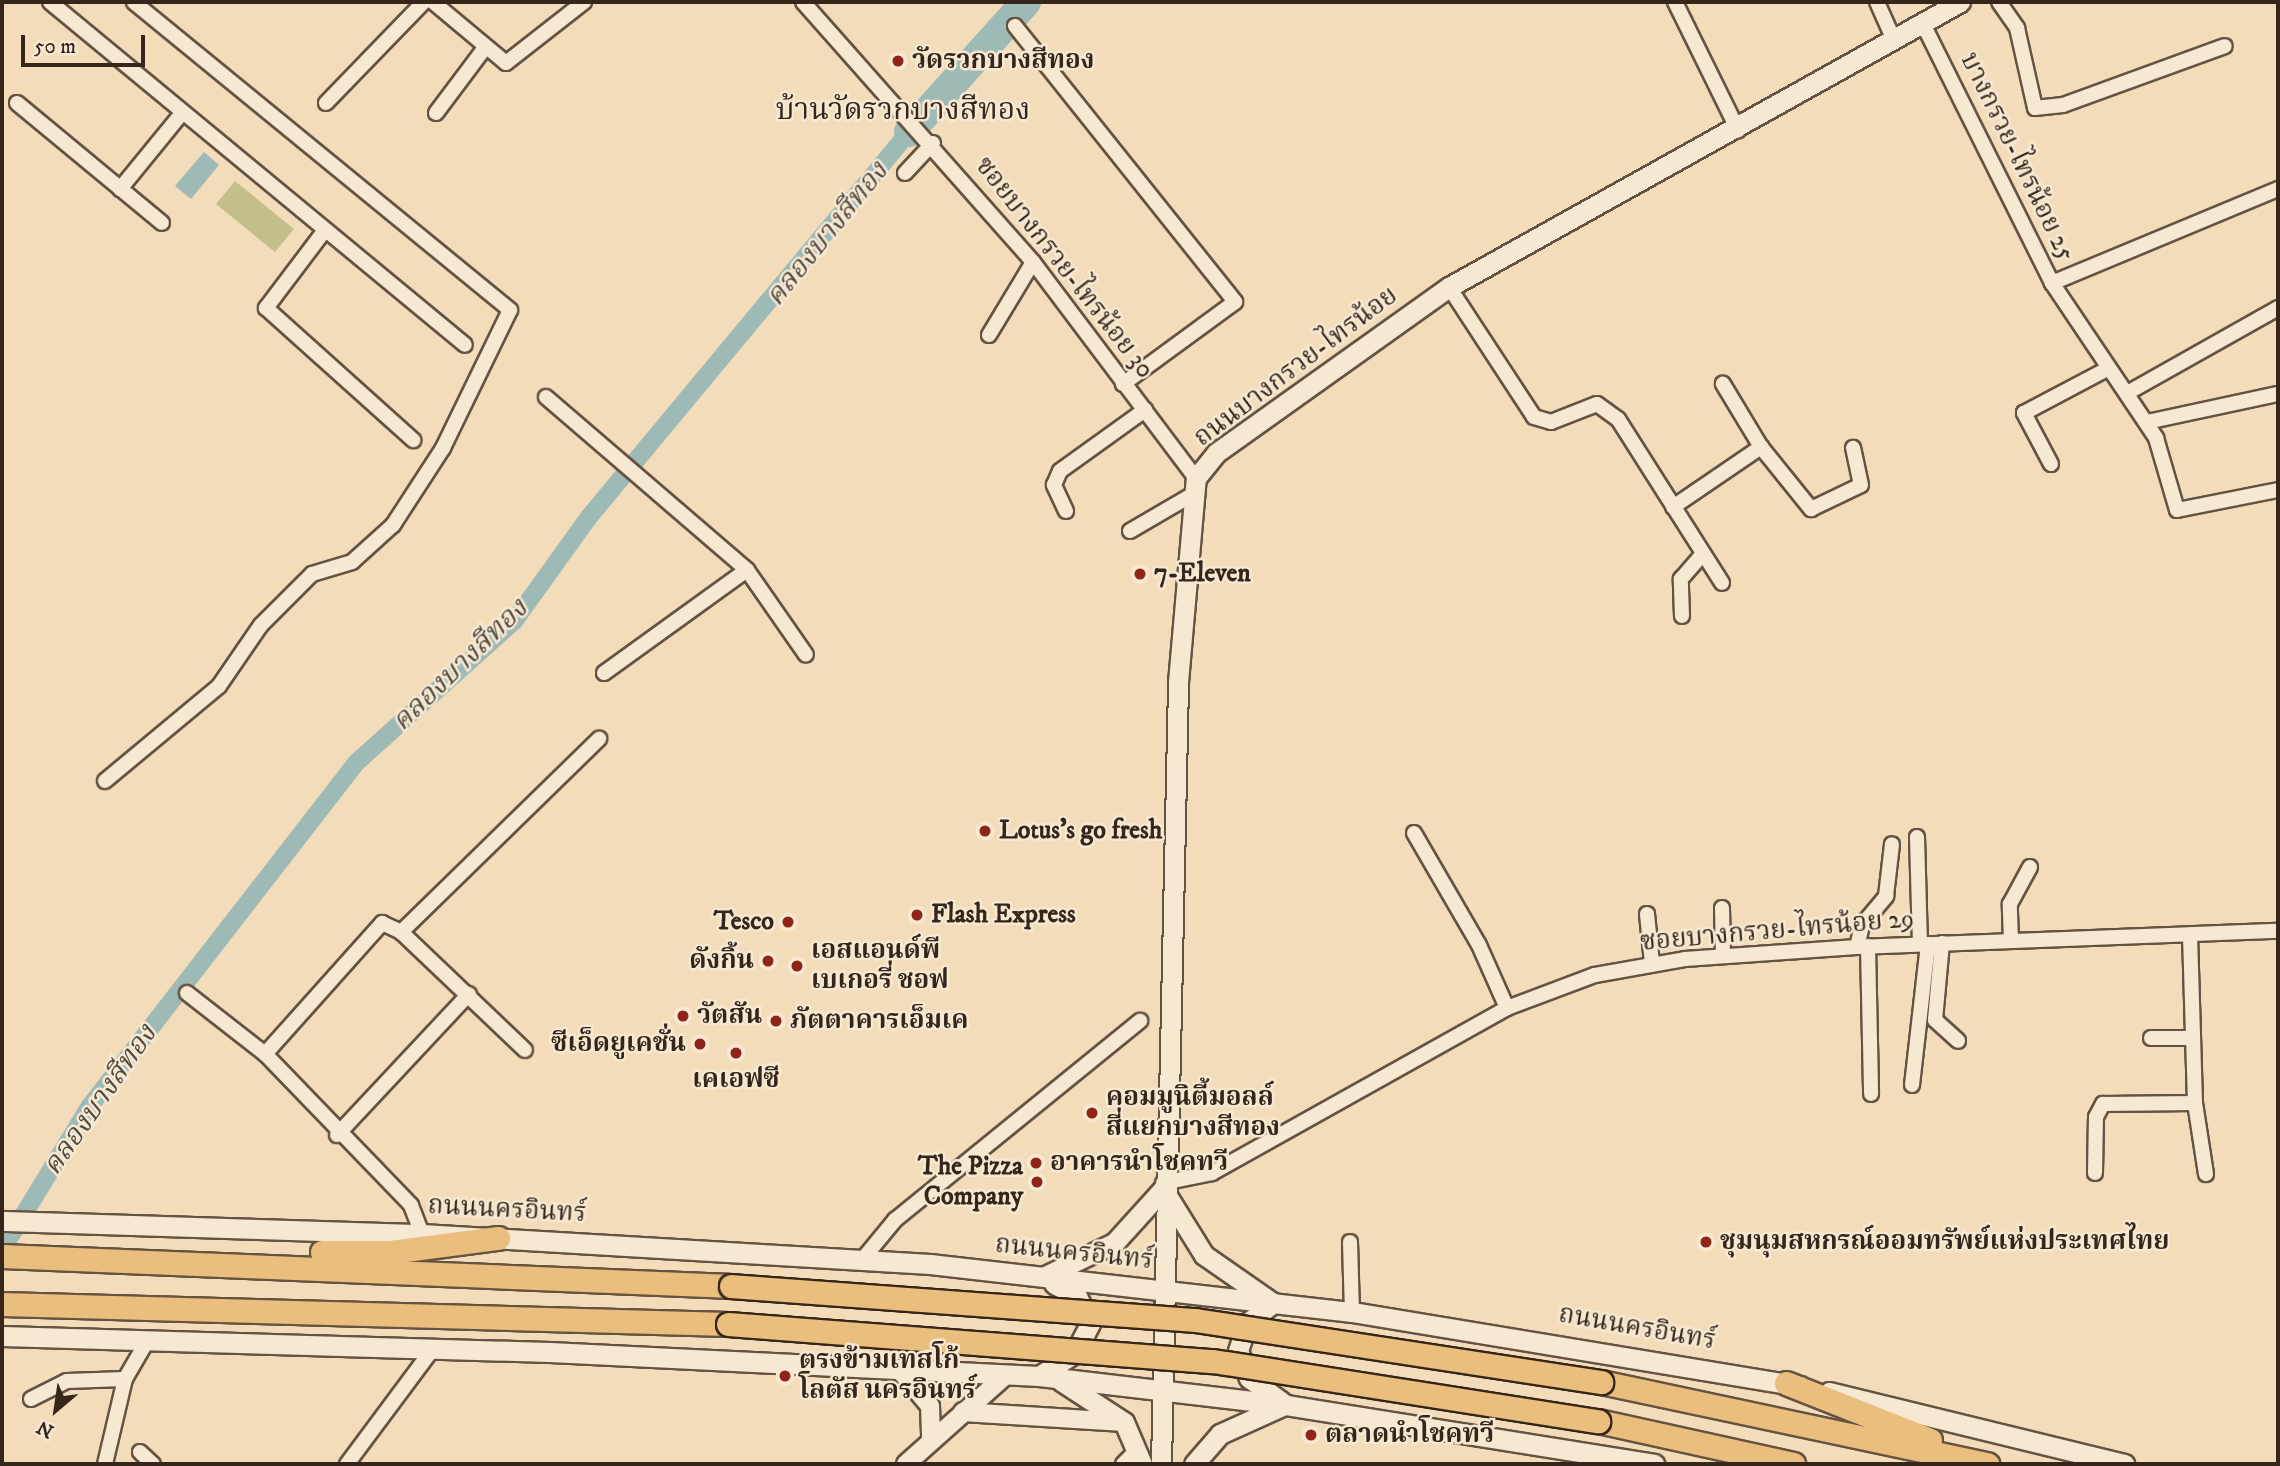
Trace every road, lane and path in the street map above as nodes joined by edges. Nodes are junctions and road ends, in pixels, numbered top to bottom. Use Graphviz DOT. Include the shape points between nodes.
graph roads {
  1 [pos="50,2"];
  2 [pos="134,2"];
  3 [pos="424,2"];
  4 [pos="433,2"];
  5 [pos="584,2"];
  6 [pos="803,2"];
  7 [pos="1675,2"];
  8 [pos="1877,2"];
  9 [pos="1960,2"];
  10 [pos="1999,2"];
  11 [pos="1922,22"];
  12 [pos="1015,26"];
  13 [pos="1893,38"];
  14 [pos="2225,46"];
  15 [pos="484,49"];
  16 [pos="17,103"];
  17 [pos="326,103"];
  18 [pos="182,113"];
  19 [pos="436,113"];
  20 [pos="1738,130"];
  21 [pos="930,140"];
  22 [pos="905,173"];
  23 [pos="120,189"];
  24 [pos="2278,189"];
  25 [pos="162,223"];
  26 [pos="325,230"];
  27 [pos="1033,262"];
  28 [pos="2052,283"];
  29 [pos="1449,287"];
  30 [pos="2278,309"];
  31 [pos="989,335"];
  32 [pos="465,345"];
  33 [pos="2109,368"];
  34 [pos="1123,384"];
  35 [pos="1723,384"];
  36 [pos="2129,392"];
  37 [pos="2278,394"];
  38 [pos="546,397"];
  39 [pos="1145,410"];
  40 [pos="2147,422"];
  41 [pos="413,440"];
  42 [pos="1761,447"];
  43 [pos="1853,448"];
  44 [pos="2051,464"];
  45 [pos="1193,487"];
  46 [pos="2278,490"];
  47 [pos="1672,507"];
  48 [pos="1066,511"];
  49 [pos="1130,531"];
  50 [pos="1703,554"];
  51 [pos="747,570"];
  52 [pos="1722,583"];
  53 [pos="1682,616"];
  54 [pos="806,656"];
  55 [pos="604,673"];
  56 [pos="599,739"];
  57 [pos="105,781"];
  58 [pos="1414,833"];
  59 [pos="1917,837"];
  60 [pos="1892,844"];
  61 [pos="2029,867"];
  62 [pos="1722,908"];
  63 [pos="1647,914"];
  64 [pos="2278,931"];
  65 [pos="401,932"];
  66 [pos="2190,935"];
  67 [pos="2011,941"];
  68 [pos="1930,943"];
  69 [pos="1862,947"];
  70 [pos="1723,956"];
  71 [pos="1652,963"];
  72 [pos="187,993"];
  73 [pos="469,994"];
  74 [pos="1507,1008"];
  75 [pos="1140,1021"];
  76 [pos="2151,1038"];
  77 [pos="2193,1038"];
  78 [pos="1958,1041"];
  79 [pos="525,1050"];
  80 [pos="265,1055"];
  81 [pos="1912,1085"];
  82 [pos="1871,1094"];
  83 [pos="2195,1103"];
  84 [pos="337,1135"];
  85 [pos="2095,1173"];
  86 [pos="2206,1174"];
  87 [pos="1163,1186"];
  88 [pos="2,1221"];
  89 [pos="422,1234"];
  90 [pos="498,1238"];
  91 [pos="1350,1242"];
  92 [pos="2,1256"];
  93 [pos="862,1261"];
  94 [pos="258,1263"];
  95 [pos="1041,1278"];
  96 [pos="1161,1291"];
  97 [pos="1273,1303"];
  98 [pos="2,1304"];
  99 [pos="1352,1312"];
  100 [pos="2,1336"];
  101 [pos="147,1340"];
  102 [pos="432,1350"];
  103 [pos="900,1369"];
  104 [pos="1006,1375"];
  105 [pos="1047,1377"];
  106 [pos="125,1378"];
  107 [pos="1786,1383"];
  108 [pos="1160,1389"];
  109 [pos="31,1399"];
  110 [pos="1286,1405"];
  111 [pos="963,1412"];
  112 [pos="1125,1422"];
  113 [pos="931,1438"];
  114 [pos="140,1452"];
  115 [pos="1140,1457"];
  116 [pos="105,1464"];
  117 [pos="153,1464"];
  118 [pos="347,1464"];
  119 [pos="906,1464"];
  120 [pos="1124,1464"];
  121 [pos="1161,1464"];
  122 [pos="1194,1464"];
  123 [pos="1654,1464"];
  124 [pos="1793,1464"];
  125 [pos="1984,1464"];
  126 [pos="2124,1464"];
  1 -- 18 [label="street"];
  2 -- 57 [label="street" via="509,310 443,448 393,525 352,562 312,574 261,625 219,687"];
  3 -- 17 [label="street"];
  4 -- 15 [label="street"];
  5 -- 15 [label="street" via="506,63"];
  6 -- 21 [label="street, ซอยบางกรวย-ไทรน้อย 30"];
  7 -- 20 [label="street"];
  8 -- 13 [label="street"];
  9 -- 11 [label="main road, ถนนบางกรวย-ไทรน้อย"];
  10 -- 14 [label="street" via="2017,28 2035,108 2063,105"];
  11 -- 13 [label="main road, ถนนบางกรวย-ไทรน้อย"];
  11 -- 28 [label="street, บางกรวย-ไทรน้อย 25"];
  12 -- 34 [label="street" via="1235,302"];
  13 -- 20 [label="main road, ถนนบางกรวย-ไทรน้อย"];
  15 -- 19 [label="street"];
  16 -- 23 [label="street"];
  18 -- 23 [label="street"];
  18 -- 26 [label="street"];
  20 -- 29 [label="main road, ถนนบางกรวย-ไทรน้อย"];
  21 -- 22 [label="street"];
  21 -- 27 [label="street, ซอยบางกรวย-ไทรน้อย 30"];
  23 -- 25 [label="street"];
  24 -- 28 [label="street, บางกรวย-ไทรน้อย 25"];
  26 -- 32 [label="street"];
  26 -- 41 [label="street" via="266,308"];
  27 -- 31 [label="street"];
  27 -- 34 [label="street, ซอยบางกรวย-ไทรน้อย 30"];
  28 -- 33 [label="street"];
  29 -- 45 [label="main road, ถนนบางกรวย-ไทรน้อย" via="1216,453"];
  29 -- 47 [label="street" via="1534,416 1551,422 1584,406 1608,409"];
  30 -- 36 [label="street"];
  33 -- 36 [label="street"];
  33 -- 44 [label="street" via="2024,413"];
  34 -- 39 [label="street, ซอยบางกรวย-ไทรน้อย 30"];
  35 -- 42 [label="street"];
  36 -- 40 [label="street"];
  37 -- 40 [label="street"];
  38 -- 51 [label="street"];
  39 -- 45 [label="street, ซอยบางกรวย-ไทรน้อย 30"];
  39 -- 48 [label="street" via="1060,471 1054,485"];
  40 -- 46 [label="street" via="2177,510"];
  42 -- 43 [label="street" via="1811,509 1861,485"];
  42 -- 47 [label="street"];
  45 -- 49 [label="street"];
  45 -- 87 [label="main road" via="1178,682"];
  47 -- 50 [label="street"];
  50 -- 52 [label="street"];
  50 -- 53 [label="street" via="1681,579"];
  51 -- 54 [label="street"];
  51 -- 55 [label="street"];
  56 -- 65 [label="street"];
  58 -- 74 [label="street" via="1479,945"];
  59 -- 68 [label="street"];
  60 -- 69 [label="street" via="1886,896 1862,925"];
  61 -- 67 [label="street" via="2010,904"];
  62 -- 70 [label="street"];
  63 -- 71 [label="street"];
  64 -- 66 [label="street, ซอยบางกรวย-ไทรน้อย 29"];
  65 -- 73 [label="street"];
  65 -- 80 [label="street" via="377,925"];
  66 -- 67 [label="street, ซอยบางกรวย-ไทรน้อย 29"];
  66 -- 77 [label="street"];
  67 -- 68 [label="street, ซอยบางกรวย-ไทรน้อย 29"];
  68 -- 69 [label="street, ซอยบางกรวย-ไทรน้อย 29"];
  68 -- 78 [label="street" via="1934,1020"];
  68 -- 81 [label="street"];
  69 -- 70 [label="street, ซอยบางกรวย-ไทรน้อย 29"];
  69 -- 82 [label="street"];
  70 -- 71 [label="street, ซอยบางกรวย-ไทรน้อย 29"];
  71 -- 74 [label="street, ซอยบางกรวย-ไทรน้อย 29" via="1586,978"];
  72 -- 80 [label="street"];
  73 -- 79 [label="street"];
  73 -- 84 [label="street"];
  74 -- 87 [label="street, ซอยบางกรวย-ไทรน้อย 29" via="1222,1168"];
  75 -- 93 [label="street" via="895,1220"];
  76 -- 77 [label="street"];
  77 -- 83 [label="street"];
  80 -- 84 [label="street"];
  83 -- 85 [label="street" via="2104,1104 2096,1117"];
  83 -- 86 [label="street"];
  84 -- 89 [label="street" via="411,1205"];
  87 -- 95 [label="main road" via="1114,1242"];
  87 -- 96 [label="main road"];
  87 -- 97 [label="main road" via="1209,1260"];
  88 -- 89 [label="main road, ถนนนครอินทร์"];
  89 -- 90 [label="main road, ถนนนครอินทร์"];
  90 -- 93 [label="main road, ถนนนครอินทร์"];
  90 -- 94 [label="main road" via="390,1252 278,1255"];
  91 -- 99 [label="street"];
  92 -- 94 [label="main road, ถนนนครอินทร์"];
  93 -- 95 [label="main road, ถนนนครอินทร์"];
  94 -- 125 [label="main road, ถนนนครอินทร์, bridge" via="731,1286 1195,1320 1601,1382"];
  95 -- 96 [label="main road, ถนนนครอินทร์"];
  95 -- 105 [label="main road" via="1077,1296 1090,1323 1075,1353"];
  96 -- 97 [label="main road, ถนนนครอินทร์"];
  96 -- 108 [label="main road"];
  97 -- 99 [label="main road, ถนนนครอินทร์"];
  97 -- 110 [label="main road" via="1247,1323 1238,1351 1249,1378"];
  98 -- 124 [label="main road, bridge" via="728,1324 1200,1359 1598,1421"];
  99 -- 107 [label="main road, ถนนนครอินทร์"];
  100 -- 101 [label="main road"];
  101 -- 102 [label="main road"];
  101 -- 106 [label="street"];
  102 -- 103 [label="main road"];
  102 -- 118 [label="street"];
  103 -- 104 [label="main road"];
  103 -- 113 [label="street" via="930,1406"];
  104 -- 105 [label="main road"];
  104 -- 111 [label="street"];
  105 -- 108 [label="main road"];
  105 -- 112 [label="main road"];
  106 -- 109 [label="street" via="67,1381"];
  106 -- 116 [label="street"];
  107 -- 125 [label="main road"];
  107 -- 126 [label="main road, ถนนนครอินทร์"];
  108 -- 110 [label="main road"];
  108 -- 121 [label="main road"];
  110 -- 122 [label="main road" via="1231,1427"];
  110 -- 123 [label="main road"];
  111 -- 112 [label="street"];
  111 -- 113 [label="street"];
  112 -- 115 [label="main road"];
  113 -- 119 [label="street"];
  114 -- 117 [label="street"];
  115 -- 120 [label="street"];
}
